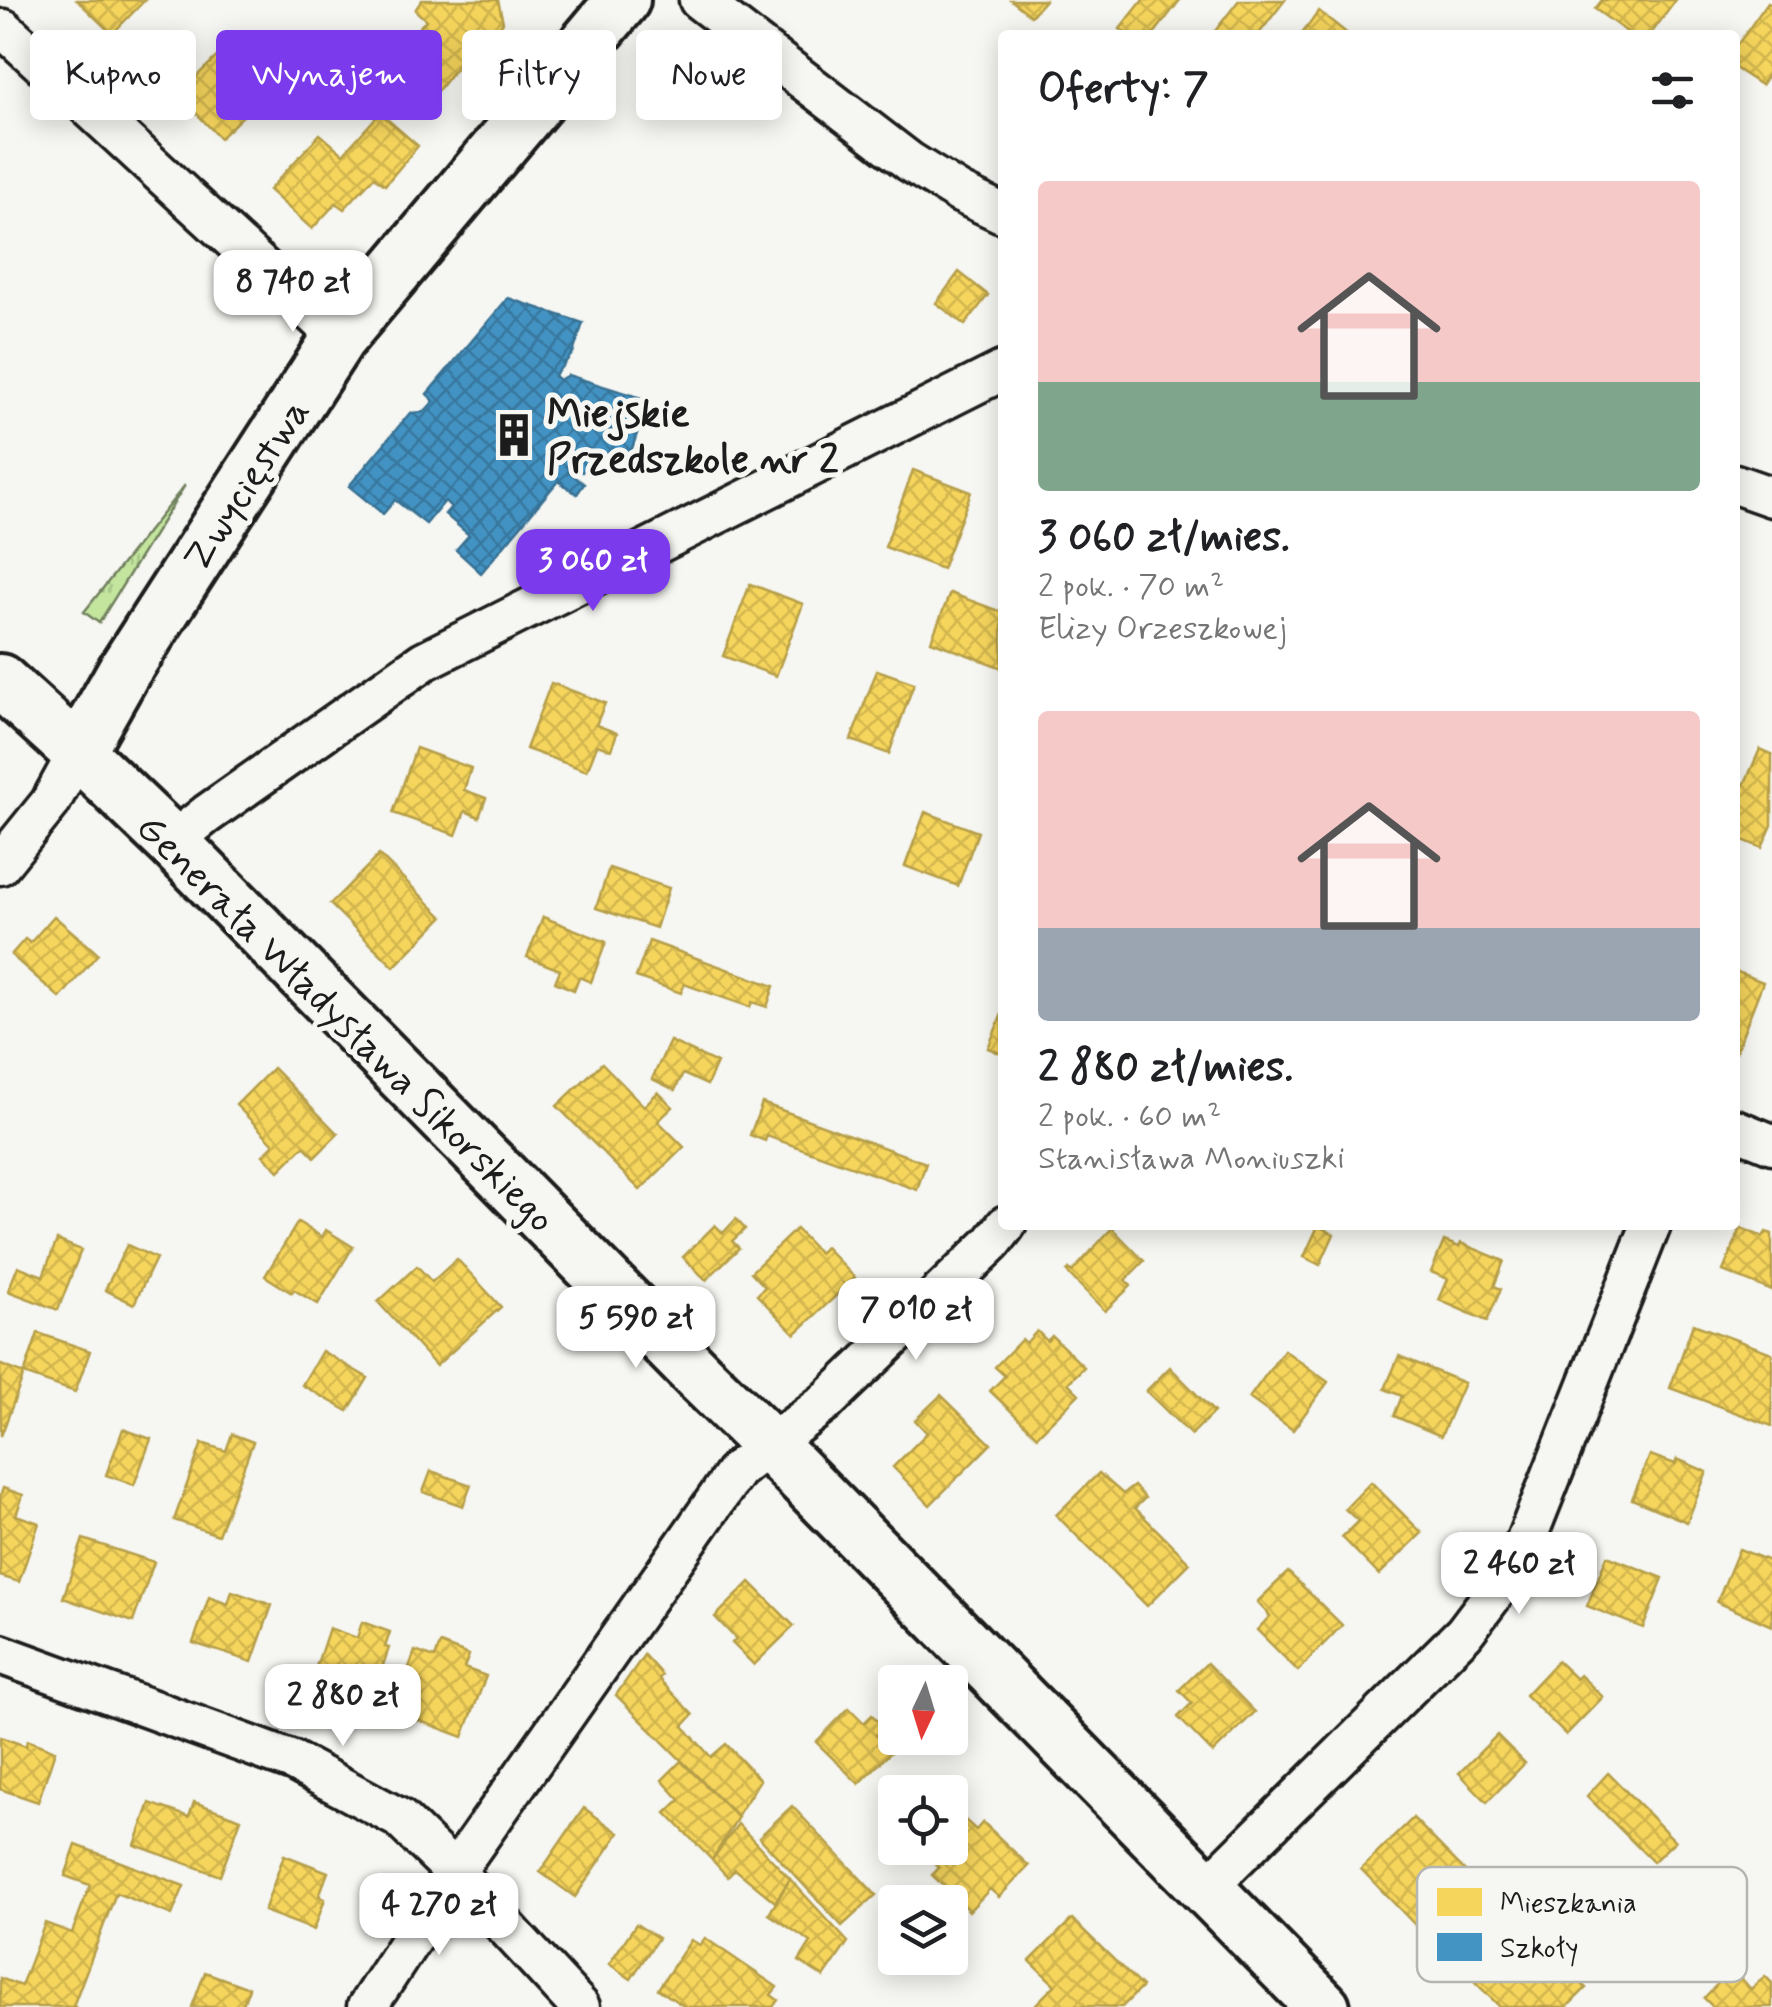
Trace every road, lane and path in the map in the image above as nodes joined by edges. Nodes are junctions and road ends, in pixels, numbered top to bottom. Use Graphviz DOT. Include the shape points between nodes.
graph roads {
  1 [pos="623,0"];
  2 [pos="699,0"];
  3 [pos="4,29"];
  4 [pos="998,211"];
  5 [pos="339,338"];
  6 [pos="998,372"];
  7 [pos="0,682"];
  8 [pos="78,752"];
  9 [pos="172,842"];
  10 [pos="0,865"];
  11 [pos="1740,1131"];
  12 [pos="1772,1144"];
  13 [pos="1002,1230"];
  14 [pos="1648,1230"];
  15 [pos="771,1446"];
  16 [pos="0,1654"];
  17 [pos="455,1872"];
  18 [pos="1206,1888"];
  19 [pos="367,2007"];
  20 [pos="580,2007"];
  21 [pos="1322,2007"];
  1 -- 5 [label="street, Zwycięstwa"];
  2 -- 4 [label="street" via="910,162"];
  3 -- 5 [label="street"];
  5 -- 8 [label="street, Zwycięstwa"];
  6 -- 9 [label="street" via="424,661"];
  7 -- 8 [label="street, Generała Władysława Sikorskiego"];
  8 -- 9 [label="street, Generała Władysława Sikorskiego"];
  8 -- 10 [label="street" via="50,803"];
  9 -- 15 [label="street, Generała Władysława Sikorskiego"];
  11 -- 12 [label="street"];
  13 -- 15 [label="street" via="825,1403"];
  14 -- 18 [label="street" via="1516,1563 1464,1633"];
  15 -- 17 [label="street" via="737,1470"];
  15 -- 18 [label="street, Generała Władysława Sikorskiego"];
  16 -- 17 [label="street" via="293,1760 399,1818"];
  17 -- 19 [label="street"];
  17 -- 20 [label="street"];
  18 -- 21 [label="street, Generała Władysława Sikorskiego"];
}
